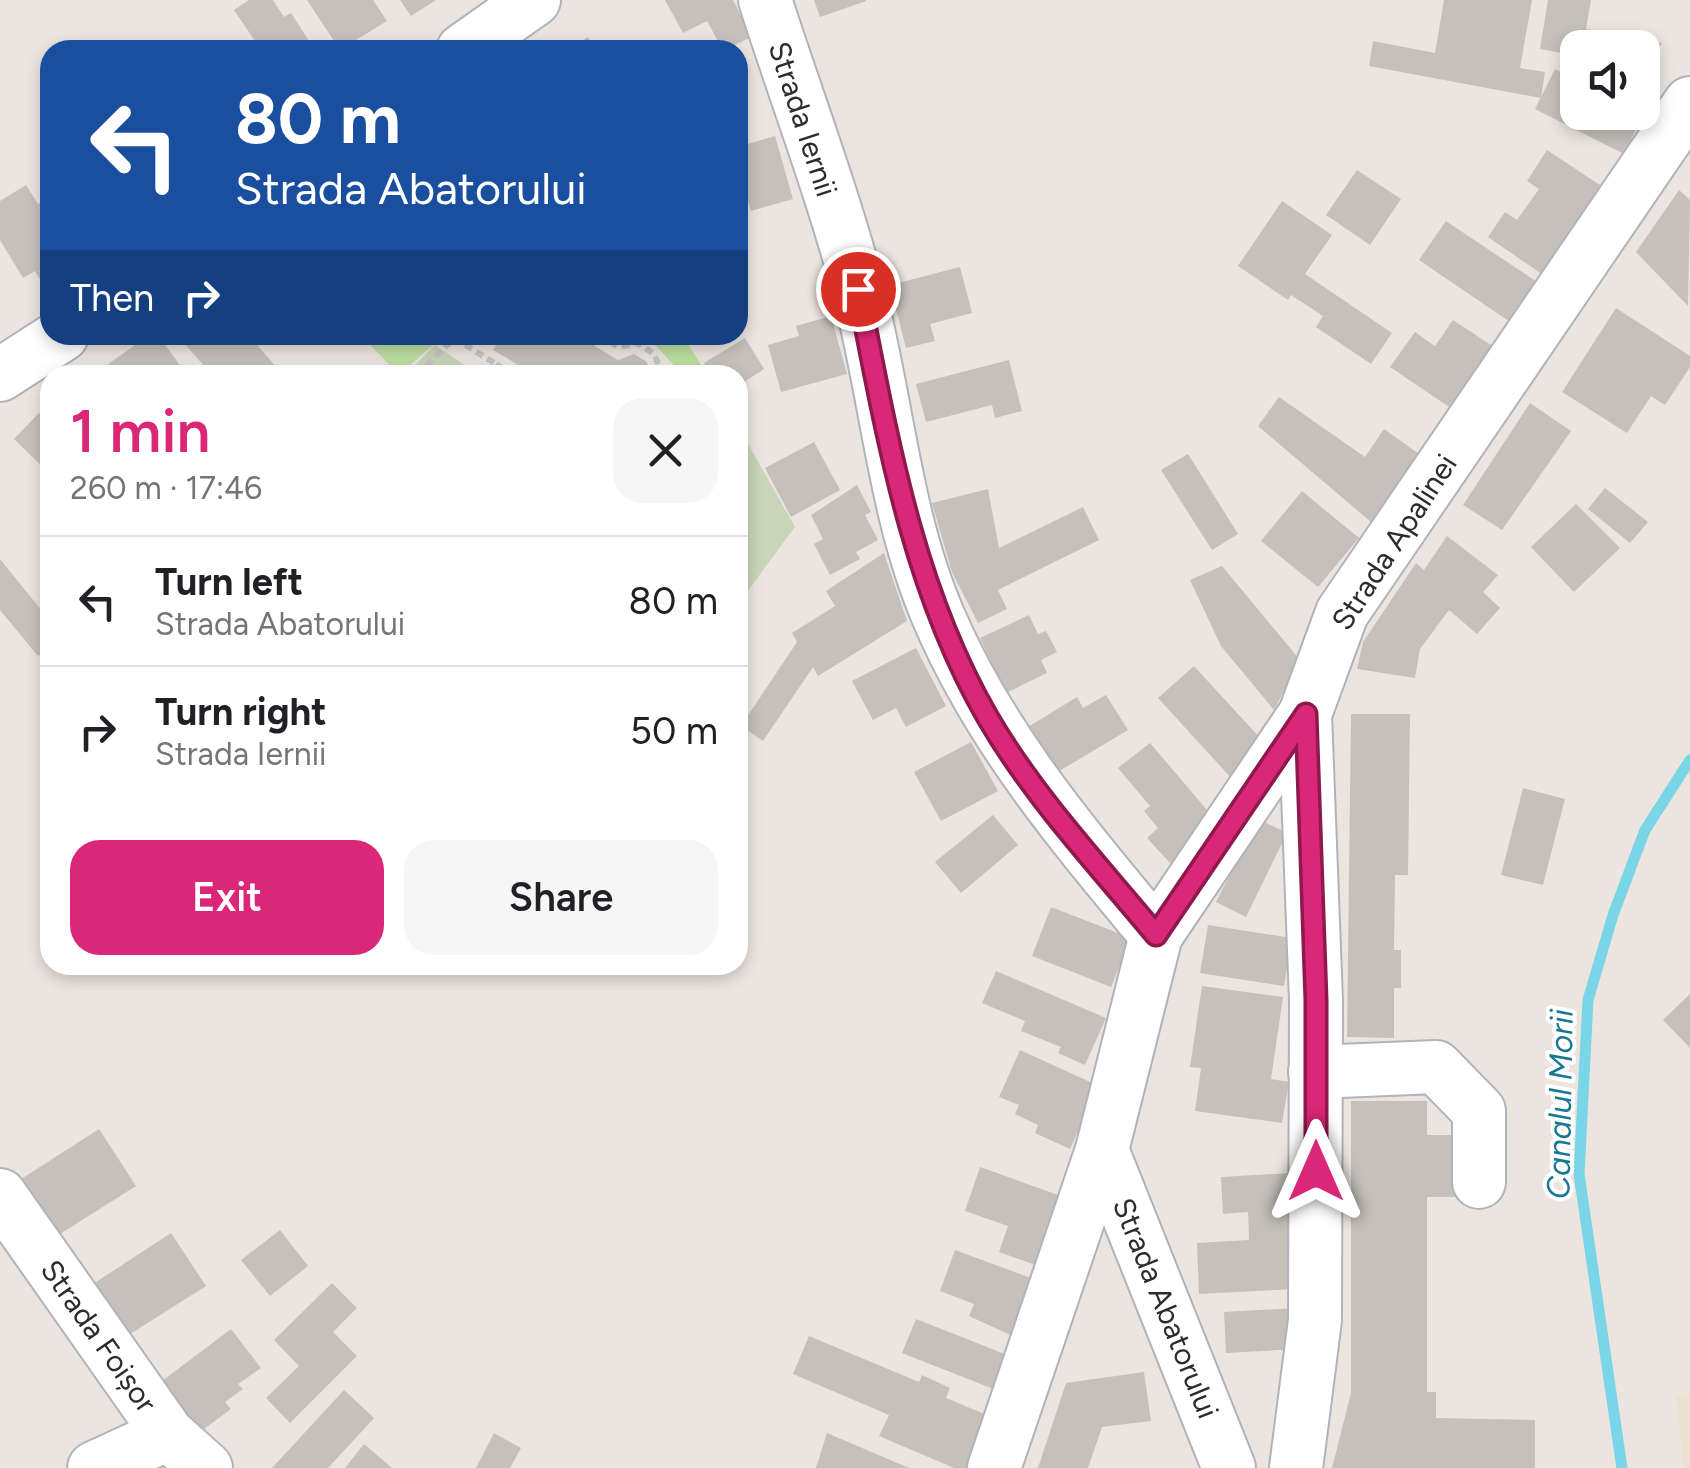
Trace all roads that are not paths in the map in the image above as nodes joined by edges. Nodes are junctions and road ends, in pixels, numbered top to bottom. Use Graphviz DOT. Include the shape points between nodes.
graph roads {
  1 [pos="534,0"];
  2 [pos="764,0"];
  3 [pos="477,40"];
  4 [pos="1690,103"];
  5 [pos="46,345"];
  6 [pos="0,375"];
  7 [pos="1306,714"];
  8 [pos="1156,935"];
  9 [pos="1316,1072"];
  10 [pos="1102,1150"];
  11 [pos="1480,1182"];
  12 [pos="0,1196"];
  13 [pos="168,1434"];
  14 [pos="94,1468"];
  15 [pos="206,1468"];
  16 [pos="994,1468"];
  17 [pos="1230,1468"];
  18 [pos="1296,1468"];
  1 -- 3 [label="street"];
  2 -- 8 [label="street, Strada Iernii" via="858,289 891,458 938,616 988,718 1043,799"];
  4 -- 7 [label="street, Strada Apalinei" via="1342,613"];
  5 -- 6 [label="street"];
  7 -- 8 [label="street, Strada Abatorului"];
  7 -- 9 [label="street, Strada Apalinei"];
  8 -- 10 [label="street, Strada Abatorului"];
  9 -- 11 [label="street" via="1436,1066 1479,1111"];
  9 -- 18 [label="street, Strada Apalinei" via="1315,1320"];
  10 -- 16 [label="street, Strada Abatorului"];
  10 -- 17 [label="street, Strada Abatorului"];
  12 -- 13 [label="street, Strada Foișor"];
  13 -- 14 [label="street"];
  13 -- 15 [label="street, Strada Foișor"];
}
